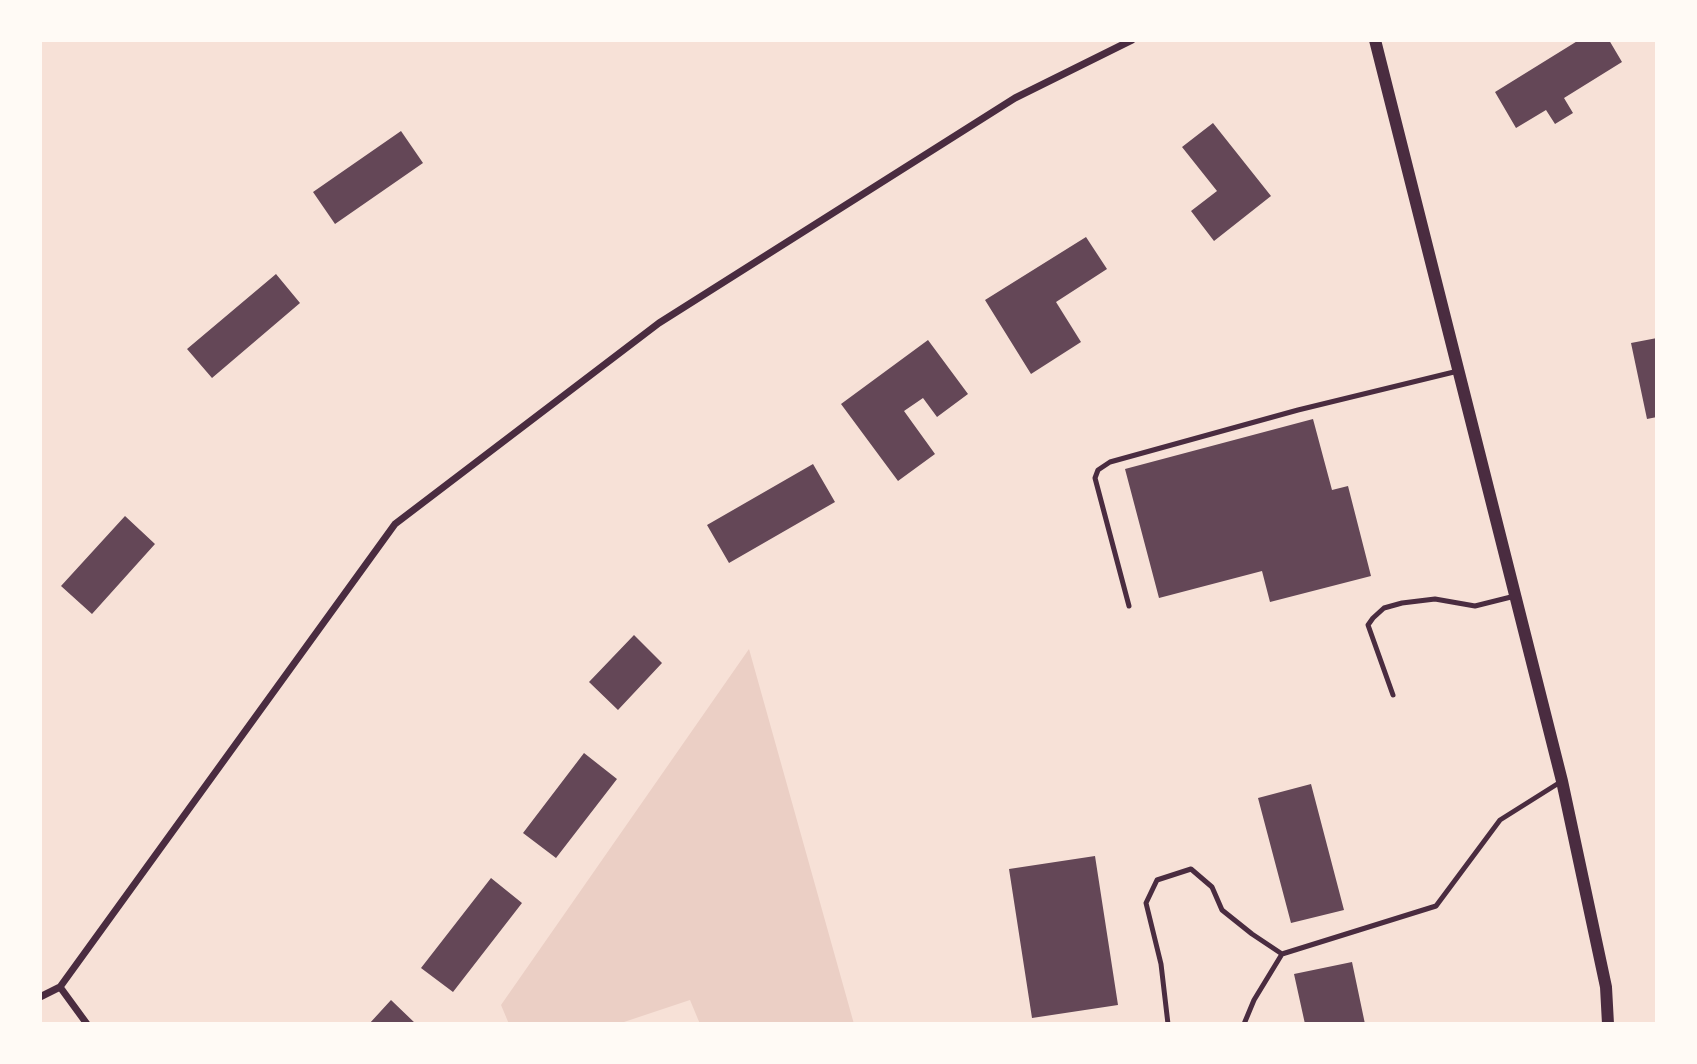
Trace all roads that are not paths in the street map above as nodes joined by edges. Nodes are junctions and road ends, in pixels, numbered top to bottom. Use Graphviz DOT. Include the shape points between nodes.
graph roads {
  1 [pos="1132,40"];
  2 [pos="1375,40"];
  3 [pos="1459,370"];
  4 [pos="1515,596"];
  5 [pos="1129,606"];
  6 [pos="1392,695"];
  7 [pos="1562,781"];
  8 [pos="1282,954"];
  9 [pos="60,987"];
  10 [pos="40,997"];
  11 [pos="87,1024"];
  12 [pos="1168,1024"];
  13 [pos="1244,1024"];
  14 [pos="1608,1024"];
  1 -- 9 [label="street" via="1015,99 659,323 395,524"];
  2 -- 3 [label="street"];
  3 -- 4 [label="street"];
  3 -- 5 [label="lane" via="1124,457 1098,470 1095,478"];
  4 -- 6 [label="lane" via="1475,606 1435,599 1384,608 1368,625"];
  4 -- 7 [label="street"];
  7 -- 8 [label="lane" via="1500,820 1436,906"];
  7 -- 14 [label="street" via="1606,987"];
  8 -- 12 [label="lane" via="1222,910 1212,887 1191,869 1157,880 1146,903 1161,964"];
  8 -- 13 [label="lane"];
  9 -- 10 [label="street"];
  9 -- 11 [label="street"];
}
